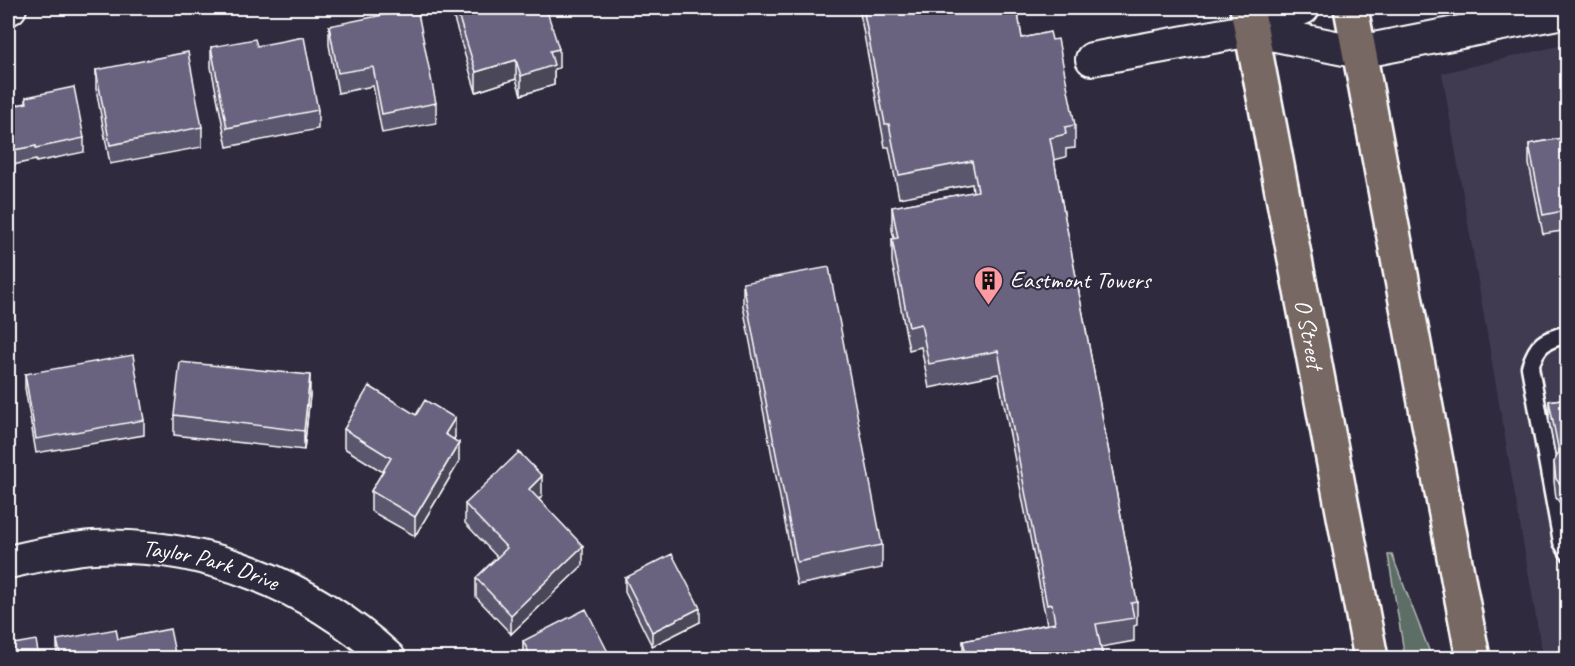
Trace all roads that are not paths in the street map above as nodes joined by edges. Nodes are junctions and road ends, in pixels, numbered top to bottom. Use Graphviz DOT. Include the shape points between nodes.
graph roads {
  1 [pos="1303,8"];
  2 [pos="1351,8"];
  3 [pos="1568,11"];
  4 [pos="1249,19"];
  5 [pos="1359,51"];
  6 [pos="1092,59"];
  7 [pos="1568,334"];
  8 [pos="1568,552"];
  9 [pos="8,562"];
  10 [pos="389,658"];
  11 [pos="1371,658"];
  12 [pos="1473,658"];
  1 -- 4 [label="street"];
  2 -- 5 [label="main road"];
  3 -- 5 [label="street"];
  4 -- 5 [label="street"];
  4 -- 6 [label="street"];
  4 -- 11 [label="main road, O Street"];
  5 -- 12 [label="main road"];
  7 -- 8 [label="lane" via="1546,340 1536,350 1530,367 1562,542"];
  9 -- 10 [label="street, Taylor Park Drive" via="92,547 151,549 206,557 259,575 308,599 355,629"];
}
